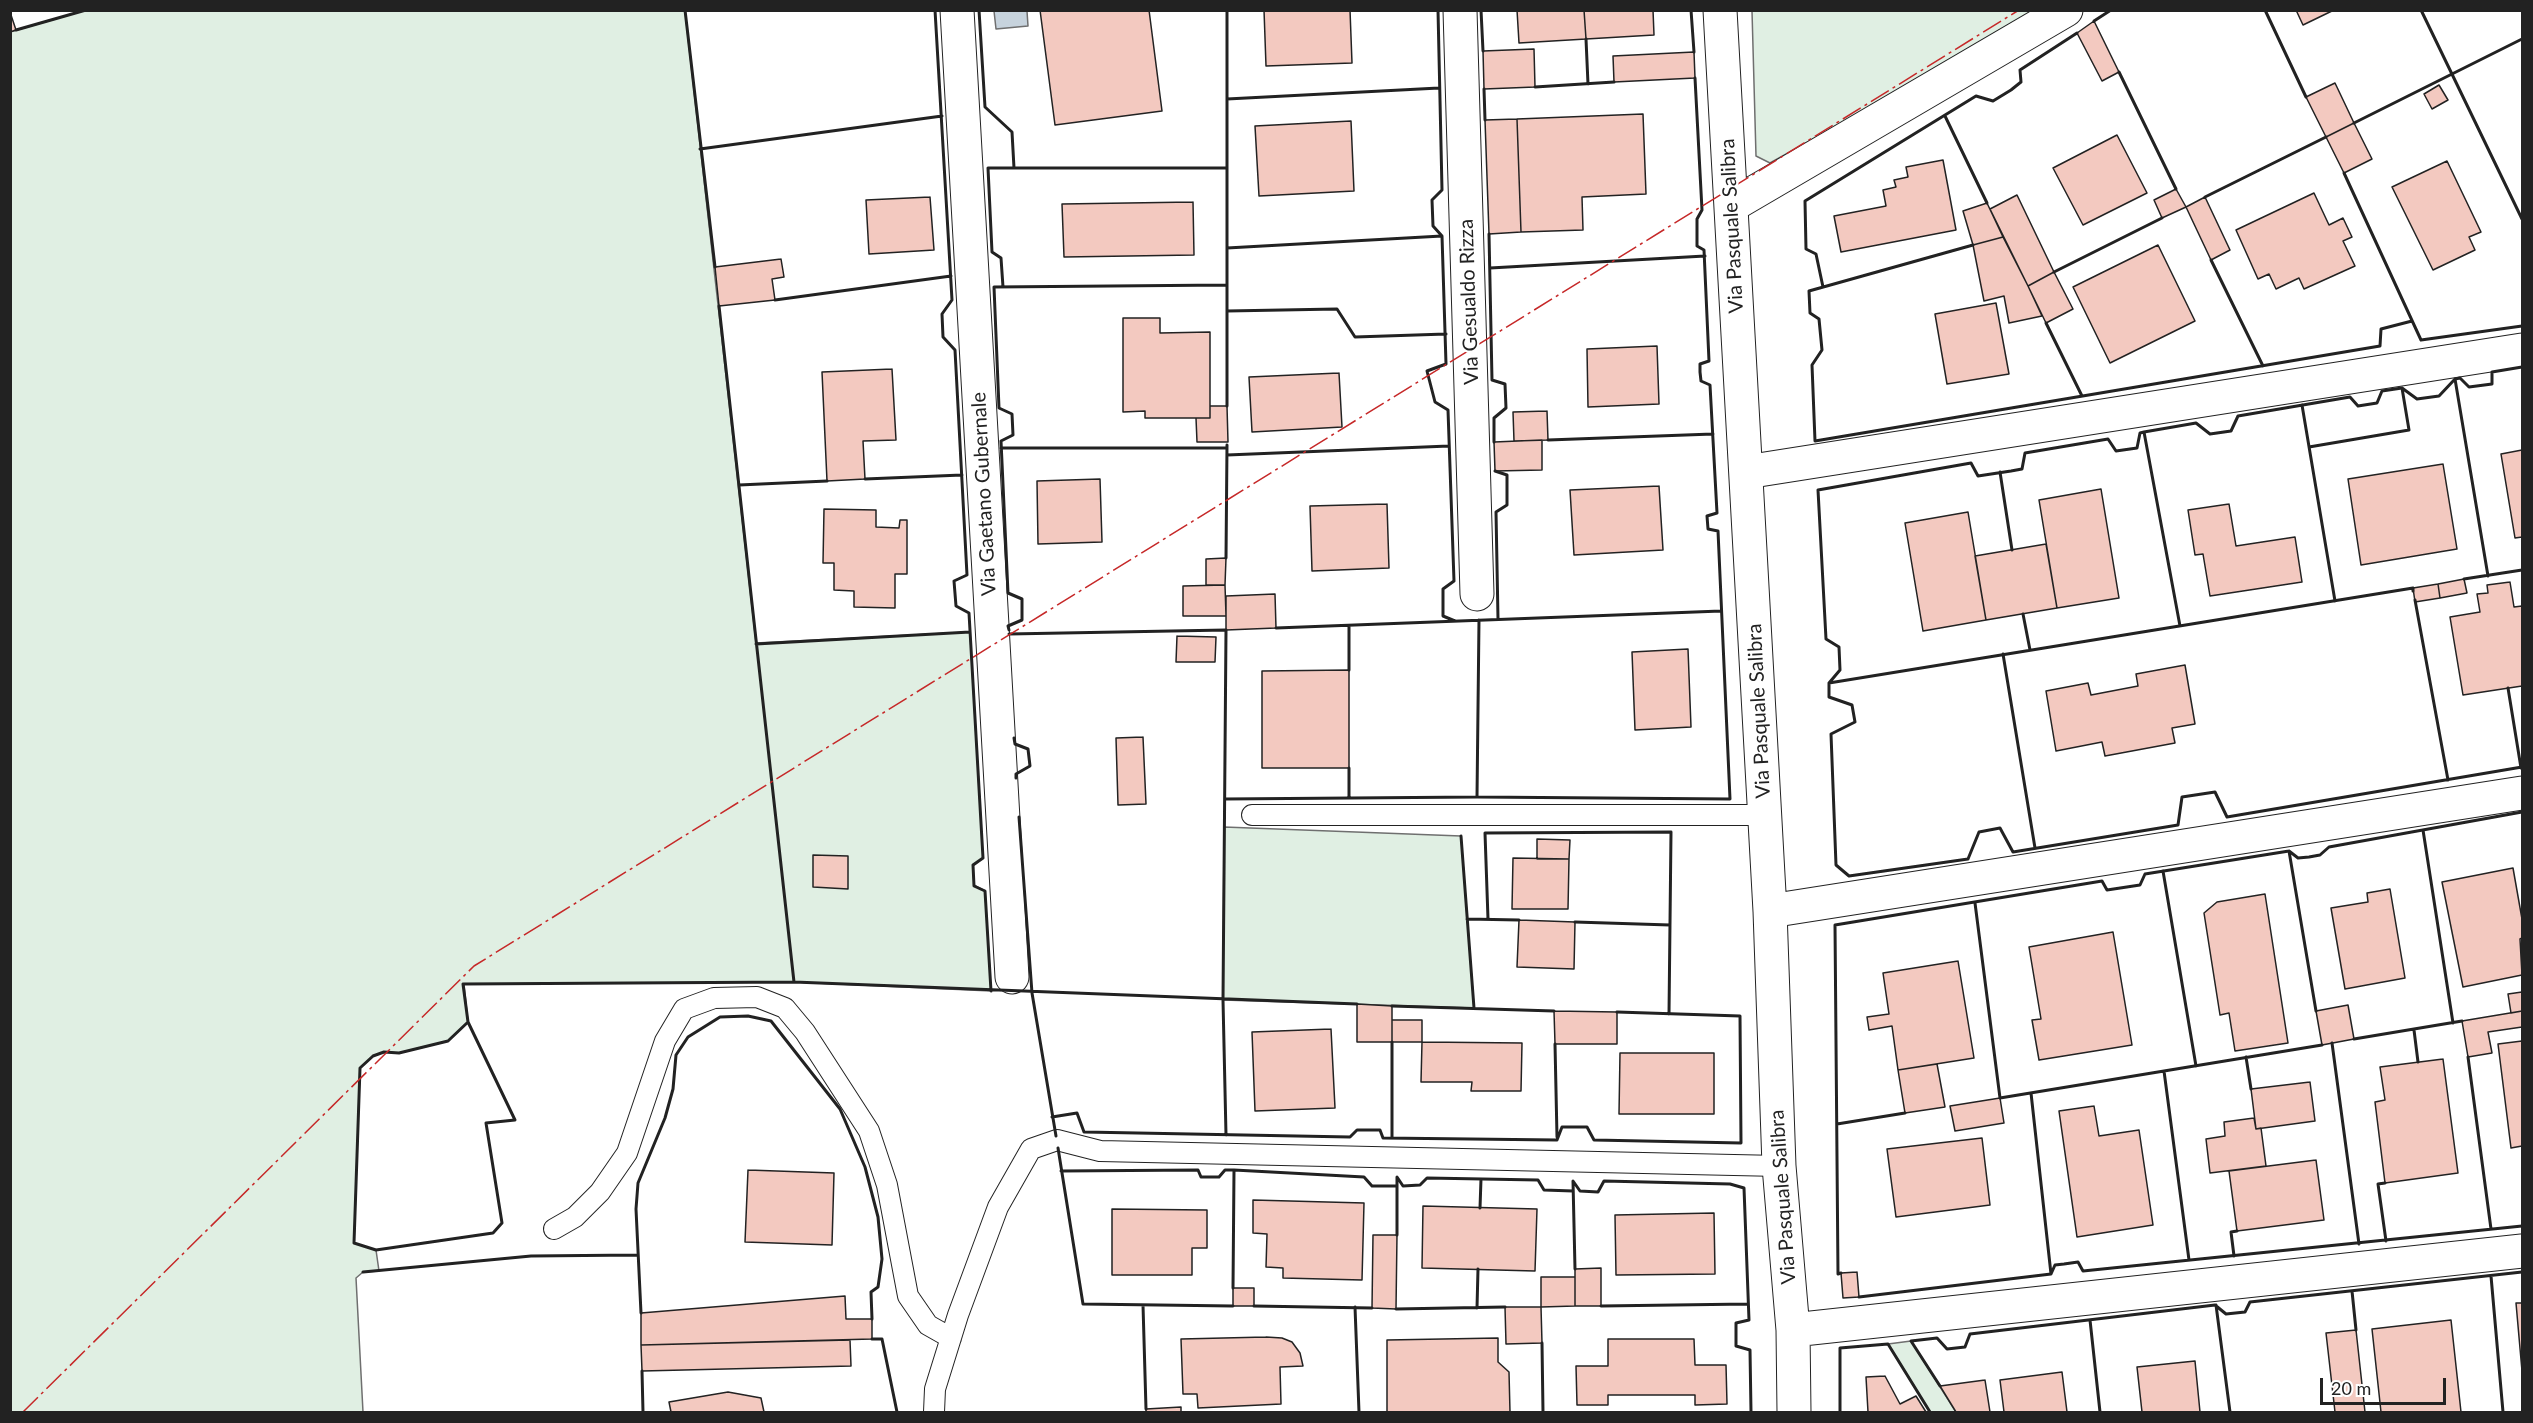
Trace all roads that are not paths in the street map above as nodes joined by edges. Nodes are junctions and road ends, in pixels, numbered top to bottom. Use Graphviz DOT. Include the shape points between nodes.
graph roads {
  1 [pos="957,10"];
  2 [pos="1460,10"];
  3 [pos="1720,10"];
  4 [pos="2066,10"];
  5 [pos="1731,206"];
  6 [pos="2523,350"];
  7 [pos="1746,472"];
  8 [pos="1477,594"];
  9 [pos="2523,793"];
  10 [pos="1252,815"];
  11 [pos="1765,815"];
  12 [pos="1770,911"];
  13 [pos="1012,977"];
  14 [pos="1779,1166"];
  15 [pos="554,1229"];
  16 [pos="2523,1251"];
  17 [pos="1792,1330"];
  18 [pos="951,1338"];
  19 [pos="934,1413"];
  20 [pos="1794,1413"];
  1 -- 13 [label="street, Via Gaetano Gubernale"];
  2 -- 8 [label="street, Via Gesualdo Rizza"];
  3 -- 5 [label="street, Via Pasquale Salibra"];
  4 -- 5 [label="street"];
  5 -- 7 [label="street, Via Pasquale Salibra"];
  6 -- 7 [label="street"];
  7 -- 11 [label="street, Via Pasquale Salibra"];
  9 -- 12 [label="street"];
  10 -- 11 [label="lane"];
  11 -- 12 [label="street, Via Pasquale Salibra"];
  12 -- 14 [label="street, Via Pasquale Salibra"];
  14 -- 17 [label="street, Via Pasquale Salibra"];
  14 -- 18 [label="lane" via="1100,1151 1057,1140 1030,1149 998,1207"];
  15 -- 18 [label="lane" via="575,1217 600,1192 627,1153 665,1041 684,1010 714,998 757,997 785,1008 869,1131 886,1185 908,1296 928,1325"];
  16 -- 17 [label="street"];
  17 -- 20 [label="street, Via Pasquale Salibra"];
  18 -- 19 [label="lane" via="935,1389"];
}
